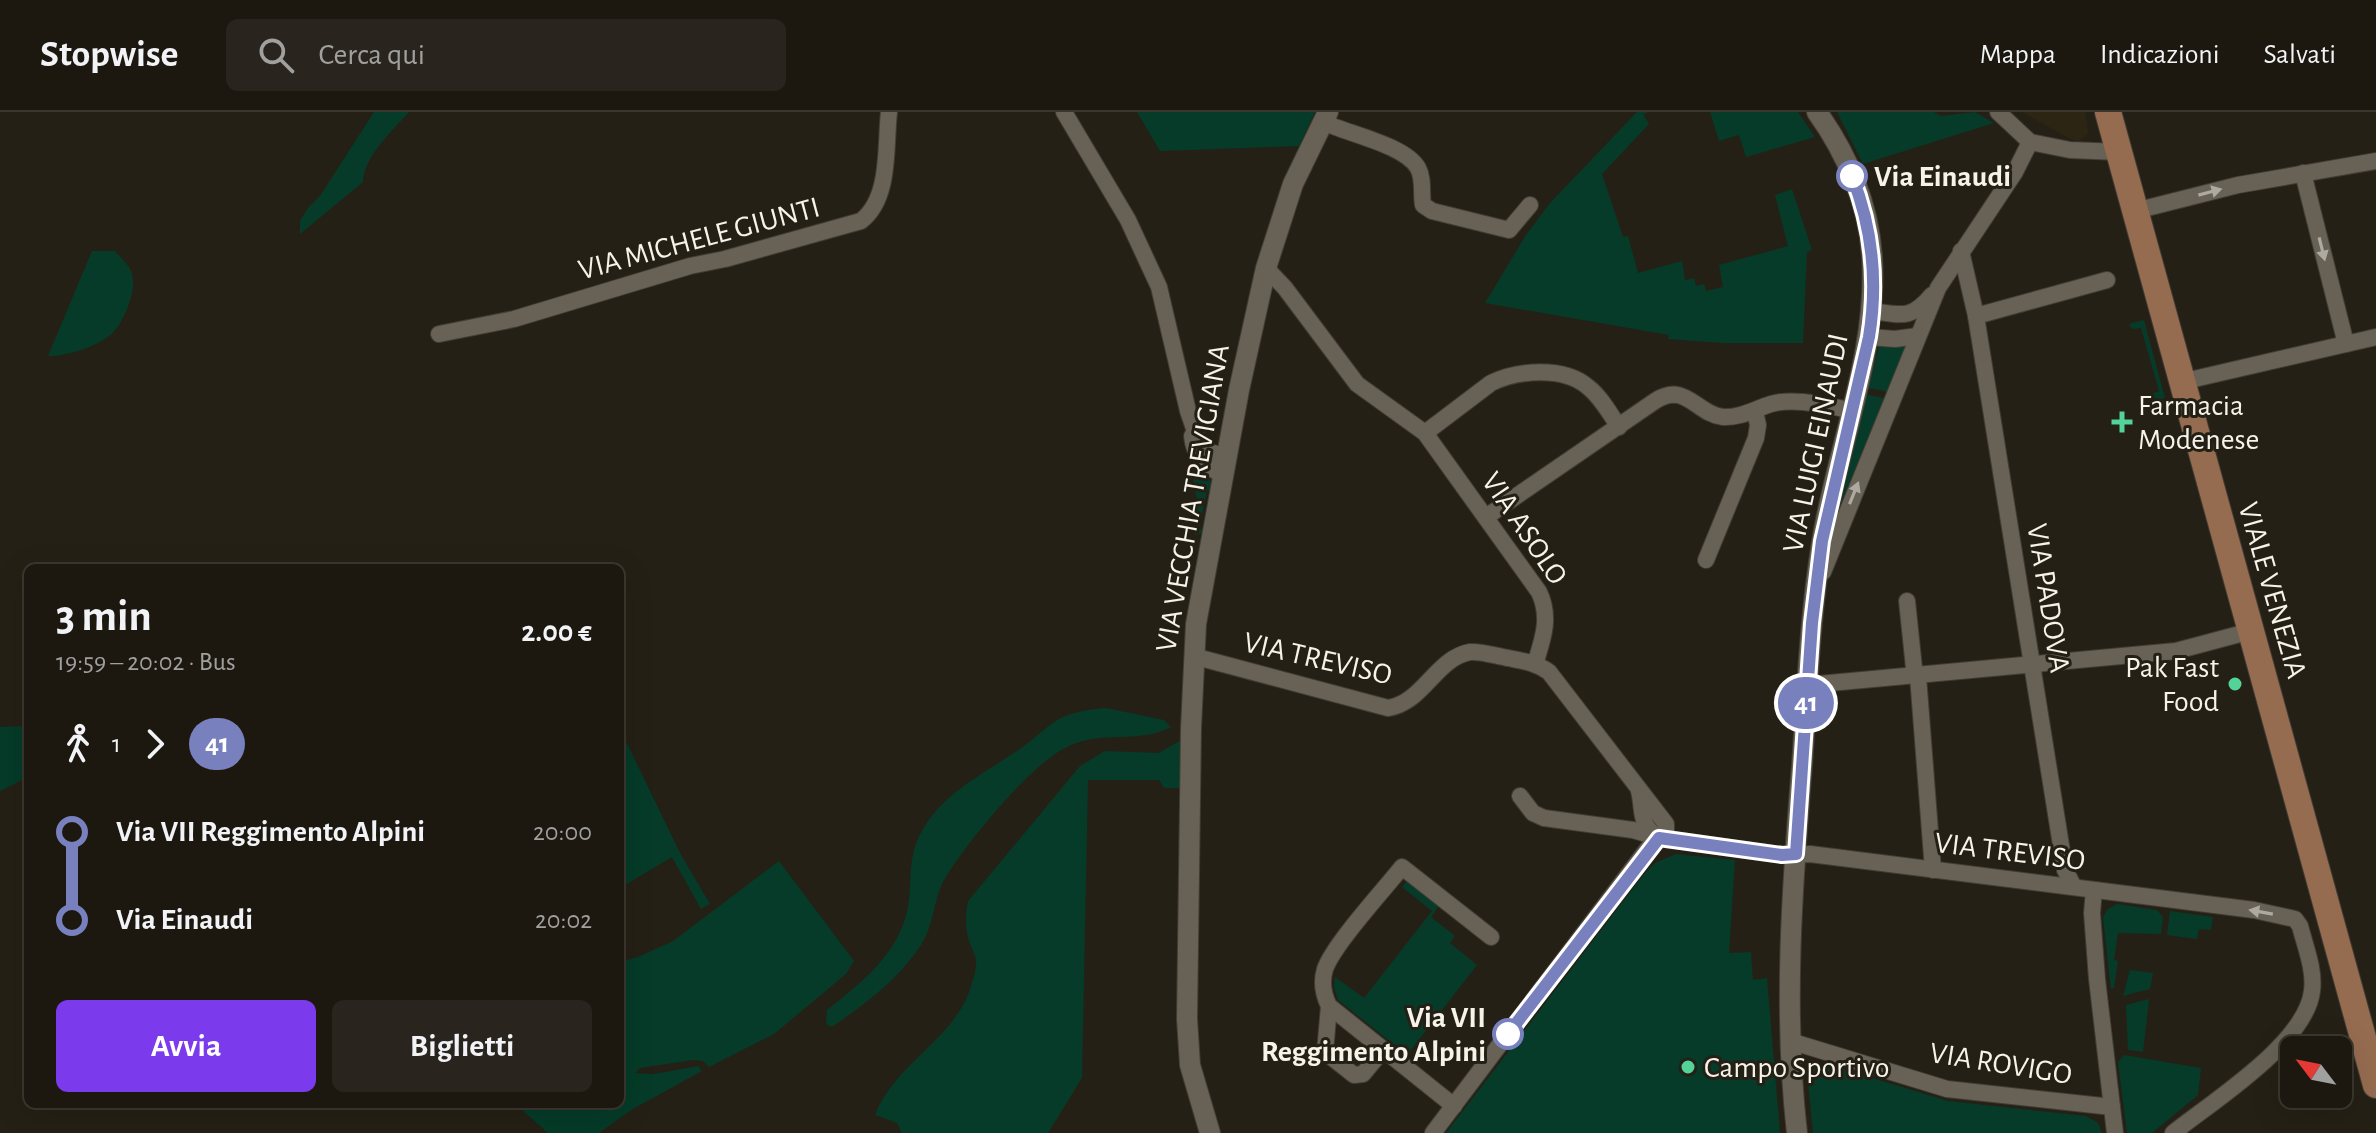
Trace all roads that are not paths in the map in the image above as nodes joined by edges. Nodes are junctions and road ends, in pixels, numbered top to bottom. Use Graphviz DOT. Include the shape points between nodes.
graph roads {
  1 [pos="889,112"];
  2 [pos="1064,112"];
  3 [pos="1817,112"];
  4 [pos="1998,112"];
  5 [pos="2108,112"];
  6 [pos="1326,117"];
  7 [pos="2030,142"];
  8 [pos="2119,152"];
  9 [pos="2376,161"];
  10 [pos="2303,173"];
  11 [pos="1530,205"];
  12 [pos="2135,211"];
  13 [pos="1961,251"];
  14 [pos="1266,268"];
  15 [pos="2107,280"];
  16 [pos="1938,288"];
  17 [pos="1872,311"];
  18 [pos="1976,316"];
  19 [pos="439,334"];
  20 [pos="1918,336"];
  21 [pos="1869,337"];
  22 [pos="2376,337"];
  23 [pos="2346,344"];
  24 [pos="2181,382"];
  25 [pos="1851,410"];
  26 [pos="1755,412"];
  27 [pos="1619,427"];
  28 [pos="1425,433"];
  29 [pos="1224,466"];
  30 [pos="1486,517"];
  31 [pos="1706,560"];
  32 [pos="1815,592"];
  33 [pos="1907,601"];
  34 [pos="2251,631"];
  35 [pos="1193,656"];
  36 [pos="1535,664"];
  37 [pos="2032,666"];
  38 [pos="1918,676"];
  39 [pos="1808,685"];
  40 [pos="1520,796"];
  41 [pos="1666,836"];
  42 [pos="1796,854"];
  43 [pos="1933,870"];
  44 [pos="2074,887"];
  45 [pos="2094,890"];
  46 [pos="1491,937"];
  47 [pos="2339,951"];
  48 [pos="2308,959"];
  49 [pos="1329,1006"];
  50 [pos="1790,1041"];
  51 [pos="1383,1050"];
  52 [pos="2376,1085"];
  53 [pos="1454,1106"];
  54 [pos="2112,1107"];
  55 [pos="1210,1133"];
  56 [pos="1433,1133"];
  57 [pos="1797,1133"];
  58 [pos="2115,1133"];
  59 [pos="2173,1133"];
  1 -- 19 [label="street, VIA MICHELE GIUNTI" via="882,186 861,221 514,319"];
  2 -- 29 [label="street" via="1128,220 1159,287 1199,443"];
  3 -- 17 [label="street, VIA LUIGI EINAUDI" via="1860,196 1871,245"];
  4 -- 7 [label="street"];
  5 -- 8 [label="main road, VIALE VENEZIA"];
  6 -- 11 [label="street, VIA VECCHIA TREVIGIANA" via="1414,163 1420,171 1423,205 1432,211 1509,230"];
  6 -- 14 [label="street, VIA VECCHIA TREVIGIANA" via="1293,184"];
  7 -- 8 [label="street"];
  7 -- 13 [label="street"];
  8 -- 12 [label="main road, VIALE VENEZIA"];
  9 -- 10 [label="street"];
  12 -- 10 [label="street, one-way"];
  10 -- 23 [label="street, one-way"];
  12 -- 24 [label="main road, VIALE VENEZIA"];
  13 -- 16 [label="street"];
  13 -- 18 [label="street, VIA PADOVA"];
  14 -- 28 [label="street, VIA ASOLO" via="1357,384"];
  14 -- 29 [label="street, VIA VECCHIA TREVIGIANA"];
  15 -- 18 [label="street"];
  16 -- 17 [label="street" via="1914,313"];
  16 -- 20 [label="street"];
  17 -- 21 [label="street, VIA LUIGI EINAUDI"];
  18 -- 37 [label="street, VIA PADOVA"];
  20 -- 21 [label="street"];
  32 -- 20 [label="street, one-way"];
  21 -- 25 [label="street, VIA LUIGI EINAUDI"];
  22 -- 23 [label="street"];
  23 -- 24 [label="street"];
  24 -- 34 [label="main road, VIALE VENEZIA"];
  25 -- 26 [label="street" via="1783,403"];
  25 -- 32 [label="street, VIA LUIGI EINAUDI"];
  26 -- 27 [label="street" via="1724,417 1670,393"];
  26 -- 31 [label="street" via="1756,438"];
  27 -- 28 [label="street" via="1582,382 1526,373 1491,383"];
  27 -- 30 [label="street"];
  28 -- 30 [label="street, VIA ASOLO"];
  29 -- 35 [label="street, VIA VECCHIA TREVIGIANA"];
  30 -- 36 [label="street, VIA ASOLO" via="1544,602 1545,633"];
  32 -- 39 [label="street, VIA LUIGI EINAUDI"];
  33 -- 38 [label="street"];
  34 -- 37 [label="street" via="2176,651"];
  34 -- 47 [label="main road, VIALE VENEZIA"];
  35 -- 36 [label="street, VIA TREVISO" via="1388,708 1409,700 1451,661 1469,652"];
  35 -- 55 [label="street, VIA VECCHIA TREVIGIANA" via="1188,1042"];
  36 -- 41 [label="street" via="1549,672 1639,791 1647,830"];
  37 -- 38 [label="street"];
  37 -- 44 [label="street, VIA PADOVA" via="2065,870"];
  38 -- 39 [label="street"];
  38 -- 43 [label="street"];
  39 -- 42 [label="street, VIA LUIGI EINAUDI"];
  40 -- 41 [label="street, VIA TREVISO" via="1544,818"];
  41 -- 42 [label="street, VIA TREVISO"];
  41 -- 53 [label="street"];
  42 -- 43 [label="street, VIA TREVISO"];
  42 -- 50 [label="street, VIA LUIGI EINAUDI"];
  43 -- 44 [label="street, VIA TREVISO"];
  44 -- 45 [label="street, VIA TREVISO"];
  48 -- 45 [label="street, VIA TREVISO, one-way" via="2300,926 2289,916"];
  45 -- 54 [label="street" via="2093,927"];
  46 -- 49 [label="street" via="1402,867 1326,967 1323,988"];
  47 -- 48 [label="street"];
  47 -- 52 [label="main road, VIALE VENEZIA"];
  48 -- 59 [label="street, VIA TREVISO" via="2313,988 2298,1028"];
  49 -- 51 [label="street"];
  49 -- 51 [label="street" via="1325,1052 1354,1075 1363,1074"];
  50 -- 54 [label="street, VIA ROVIGO" via="1947,1089"];
  50 -- 57 [label="street, VIA LUIGI EINAUDI"];
  51 -- 53 [label="street"];
  53 -- 56 [label="street"];
  54 -- 58 [label="street"];
}
